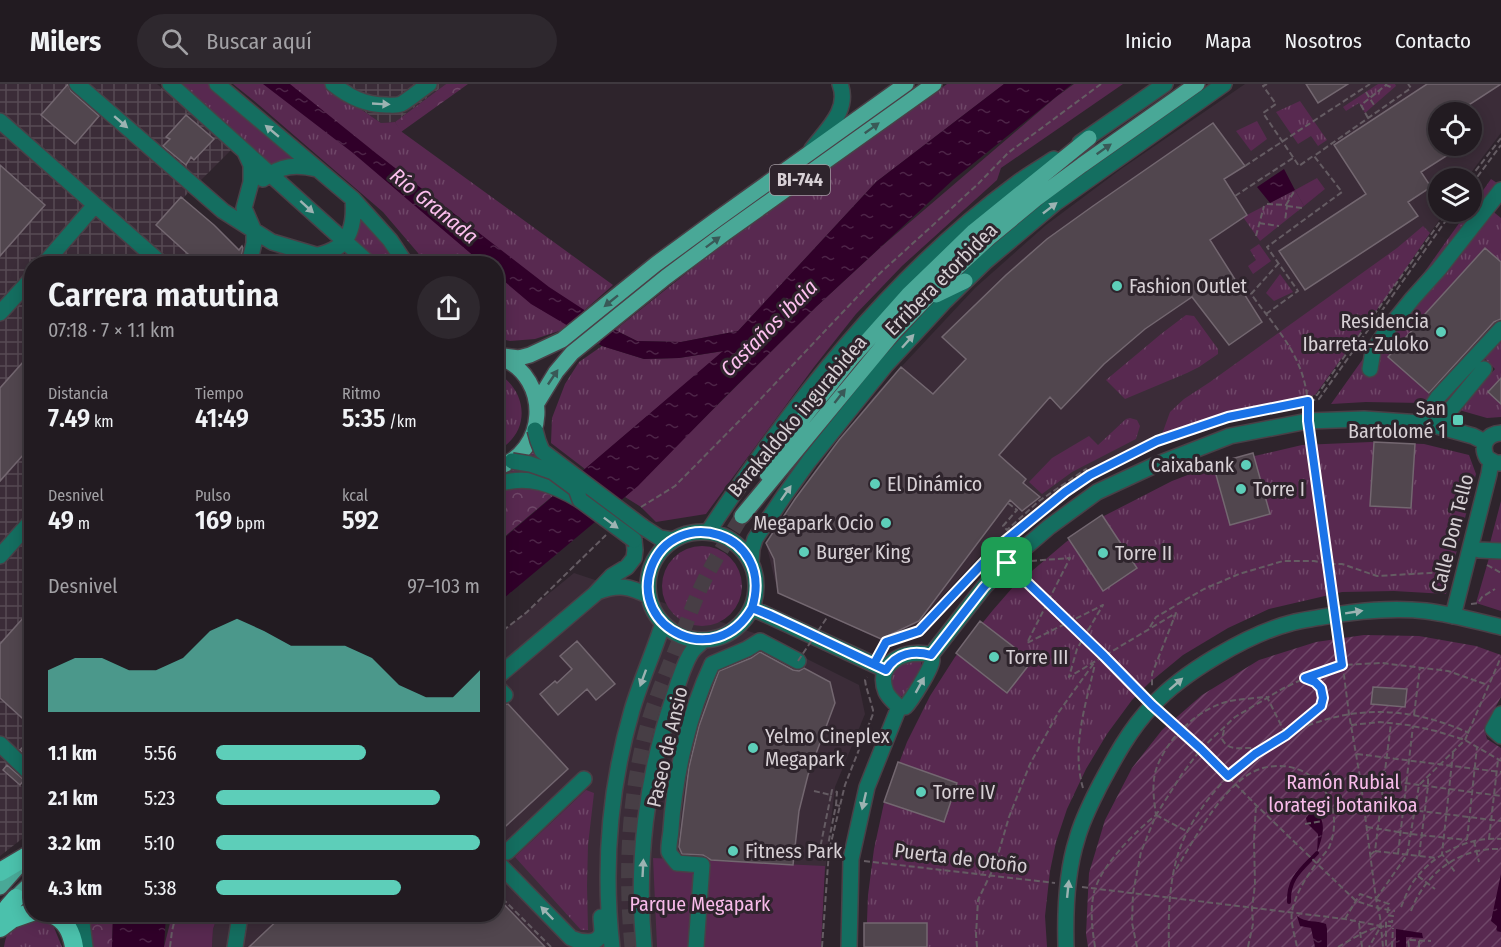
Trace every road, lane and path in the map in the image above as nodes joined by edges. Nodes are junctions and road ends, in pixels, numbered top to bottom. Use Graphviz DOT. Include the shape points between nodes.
graph roads {
  1 [pos="77,84"];
  2 [pos="170,84"];
  3 [pos="217,84"];
  4 [pos="333,84"];
  5 [pos="429,84"];
  6 [pos="840,84"];
  7 [pos="906,84"];
  8 [pos="934,84"];
  9 [pos="1101,84"];
  10 [pos="1165,84"];
  11 [pos="1197,84"];
  12 [pos="1224,84"];
  13 [pos="1267,84"];
  14 [pos="1370,84"];
  15 [pos="1408,84"];
  16 [pos="1386,85"];
  17 [pos="1393,88"];
  18 [pos="1366,92"];
  19 [pos="1370,98"];
  20 [pos="1374,105"];
  21 [pos="1368,118"];
  22 [pos="0,121"];
  23 [pos="1089,138"];
  24 [pos="1501,138"];
  25 [pos="1282,142"];
  26 [pos="1501,145"];
  27 [pos="245,152"];
  28 [pos="808,154"];
  29 [pos="1314,156"];
  30 [pos="1293,158"];
  31 [pos="1245,166"];
  32 [pos="1478,168"];
  33 [pos="317,169"];
  34 [pos="1482,171"];
  35 [pos="270,174"];
  36 [pos="1295,189"];
  37 [pos="1501,190"];
  38 [pos="248,195"];
  39 [pos="1235,196"];
  40 [pos="353,199"];
  41 [pos="95,205"];
  42 [pos="1287,206"];
  43 [pos="1302,208"];
  44 [pos="1285,221"];
  45 [pos="1440,222"];
  46 [pos="1445,222"];
  47 [pos="1259,223"];
  48 [pos="1279,226"];
  49 [pos="254,231"];
  50 [pos="1256,236"];
  51 [pos="345,241"];
  52 [pos="319,255"];
  53 [pos="51,256"];
  54 [pos="153,256"];
  55 [pos="251,256"];
  56 [pos="313,256"];
  57 [pos="361,256"];
  58 [pos="401,256"];
  59 [pos="1279,263"];
  60 [pos="965,281"];
  61 [pos="24,287"];
  62 [pos="925,300"];
  63 [pos="0,313"];
  64 [pos="1266,314"];
  65 [pos="1501,329"];
  66 [pos="504,356"];
  67 [pos="504,359"];
  68 [pos="1370,369"];
  69 [pos="1484,369"];
  70 [pos="1307,400"];
  71 [pos="537,404"];
  72 [pos="1308,421"];
  73 [pos="1421,423"];
  74 [pos="1437,426"];
  75 [pos="535,430"];
  76 [pos="1501,433"];
  77 [pos="1485,442"];
  78 [pos="512,461"];
  79 [pos="1497,462"];
  80 [pos="504,464"];
  81 [pos="1090,475"];
  82 [pos="504,483"];
  83 [pos="1097,492"];
  84 [pos="580,500"];
  85 [pos="1008,503"];
  86 [pos="641,507"];
  87 [pos="24,529"];
  88 [pos="708,532"];
  89 [pos="608,534"];
  90 [pos="633,540"];
  91 [pos="673,540"];
  92 [pos="1501,551"];
  93 [pos="0,556"];
  94 [pos="1477,556"];
  95 [pos="655,560"];
  96 [pos="751,562"];
  97 [pos="1007,563"];
  98 [pos="1329,564"];
  99 [pos="1501,573"];
  100 [pos="1462,576"];
  101 [pos="1495,589"];
  102 [pos="595,594"];
  103 [pos="649,596"];
  104 [pos="1048,602"];
  105 [pos="1471,604"];
  106 [pos="752,608"];
  107 [pos="1336,615"];
  108 [pos="828,616"];
  109 [pos="1458,617"];
  110 [pos="1069,622"];
  111 [pos="663,623"];
  112 [pos="1501,627"];
  113 [pos="1148,629"];
  114 [pos="504,630"];
  115 [pos="1084,637"];
  116 [pos="704,640"];
  117 [pos="931,655"];
  118 [pos="1104,656"];
  119 [pos="1501,657"];
  120 [pos="798,661"];
  121 [pos="1095,661"];
  122 [pos="1342,665"];
  123 [pos="880,667"];
  124 [pos="1420,667"];
  125 [pos="504,671"];
  126 [pos="1305,678"];
  127 [pos="1488,685"];
  128 [pos="1267,697"];
  129 [pos="1152,705"];
  130 [pos="899,707"];
  131 [pos="1349,714"];
  132 [pos="1501,714"];
  133 [pos="1414,715"];
  134 [pos="1391,723"];
  135 [pos="1351,725"];
  136 [pos="1413,726"];
  137 [pos="1225,727"];
  138 [pos="1180,730"];
  139 [pos="1468,733"];
  140 [pos="1286,735"];
  141 [pos="1501,736"];
  142 [pos="1465,740"];
  143 [pos="0,744"];
  144 [pos="1477,747"];
  145 [pos="1201,749"];
  146 [pos="1261,750"];
  147 [pos="1453,753"];
  148 [pos="1357,754"];
  149 [pos="1386,758"];
  150 [pos="1409,761"];
  151 [pos="1499,761"];
  152 [pos="1440,766"];
  153 [pos="24,767"];
  154 [pos="1452,767"];
  155 [pos="1475,770"];
  156 [pos="1496,772"];
  157 [pos="1501,772"];
  158 [pos="1228,776"];
  159 [pos="1428,776"];
  160 [pos="1360,777"];
  161 [pos="584,779"];
  162 [pos="1383,780"];
  163 [pos="1235,783"];
  164 [pos="1406,783"];
  165 [pos="1419,785"];
  166 [pos="1428,786"];
  167 [pos="1449,789"];
  168 [pos="814,791"];
  169 [pos="1472,792"];
  170 [pos="831,795"];
  171 [pos="1494,795"];
  172 [pos="1501,796"];
  173 [pos="1364,804"];
  174 [pos="836,805"];
  175 [pos="1256,805"];
  176 [pos="840,806"];
  177 [pos="1380,806"];
  178 [pos="612,807"];
  179 [pos="1089,808"];
  180 [pos="1403,809"];
  181 [pos="1415,810"];
  182 [pos="1425,812"];
  183 [pos="1446,814"];
  184 [pos="1156,815"];
  185 [pos="1469,817"];
  186 [pos="1492,820"];
  187 [pos="1323,821"];
  188 [pos="1501,821"];
  189 [pos="1305,824"];
  190 [pos="1367,827"];
  191 [pos="1377,829"];
  192 [pos="1188,832"];
  193 [pos="1400,832"];
  194 [pos="1411,834"];
  195 [pos="1422,835"];
  196 [pos="1444,838"];
  197 [pos="1489,839"];
  198 [pos="1501,839"];
  199 [pos="1474,841"];
  200 [pos="1467,842"];
  201 [pos="1501,849"];
  202 [pos="1375,851"];
  203 [pos="1476,851"];
  204 [pos="504,854"];
  205 [pos="1398,854"];
  206 [pos="1442,854"];
  207 [pos="1370,855"];
  208 [pos="1407,855"];
  209 [pos="1419,856"];
  210 [pos="24,857"];
  211 [pos="504,858"];
  212 [pos="1437,858"];
  213 [pos="851,859"];
  214 [pos="24,860"];
  215 [pos="1449,862"];
  216 [pos="1479,862"];
  217 [pos="1316,863"];
  218 [pos="0,872"];
  219 [pos="1175,872"];
  220 [pos="1455,872"];
  221 [pos="989,875"];
  222 [pos="1418,876"];
  223 [pos="1426,883"];
  224 [pos="1068,885"];
  225 [pos="0,886"];
  226 [pos="1095,888"];
  227 [pos="1435,889"];
  228 [pos="24,890"];
  229 [pos="1133,893"];
  230 [pos="16,898"];
  231 [pos="1170,898"];
  232 [pos="1376,899"];
  233 [pos="504,900"];
  234 [pos="1356,901"];
  235 [pos="1252,908"];
  236 [pos="1378,908"];
  237 [pos="1401,908"];
  238 [pos="1388,910"];
  239 [pos="1395,911"];
  240 [pos="1411,911"];
  241 [pos="0,912"];
  242 [pos="1292,913"];
  243 [pos="24,915"];
  244 [pos="0,917"];
  245 [pos="1345,919"];
  246 [pos="63,922"];
  247 [pos="82,922"];
  248 [pos="174,922"];
  249 [pos="239,922"];
  250 [pos="1382,926"];
  251 [pos="1386,926"];
  252 [pos="0,928"];
  253 [pos="1360,934"];
  254 [pos="1419,940"];
  255 [pos="1431,941"];
  256 [pos="74,947"];
  257 [pos="86,947"];
  258 [pos="170,947"];
  259 [pos="236,947"];
  260 [pos="550,947"];
  261 [pos="612,947"];
  262 [pos="644,947"];
  263 [pos="696,947"];
  264 [pos="822,947"];
  265 [pos="849,947"];
  266 [pos="976,947"];
  267 [pos="1066,947"];
  268 [pos="1095,947"];
  269 [pos="1137,947"];
  270 [pos="1169,947"];
  271 [pos="1248,947"];
  272 [pos="1297,947"];
  273 [pos="1338,947"];
  274 [pos="1362,947"];
  275 [pos="1369,947"];
  276 [pos="1384,947"];
  277 [pos="1392,947"];
  278 [pos="1408,947"];
  279 [pos="1419,947"];
  1 -- 49 [label="street, one-way" via="222,211"];
  2 -- 27 [label="street"];
  33 -- 3 [label="street, one-way"];
  4 -- 5 [label="street, one-way" via="360,101 384,105 399,105"];
  6 -- 28 [label="street" via="842,105"];
  7 -- 28 [label="main road, BI-744"];
  71 -- 8 [label="main road, BI-744, one-way" via="572,353 666,277"];
  9 -- 86 [label="path" via="1008,153 877,276 675,486"];
  10 -- 23 [label="street, Erribera etorbidea"];
  62 -- 11 [label="main road, Barakaldoko ingurabidea, one-way" via="1012,218"];
  60 -- 12 [label="street, Erribera etorbidea, one-way" via="1054,204"];
  13 -- 25 [label="path" via="1263,86 1276,104 1263,113"];
  14 -- 25 [label="path"];
  15 -- 21 [label="path" via="1411,88"];
  16 -- 17 [label="path"];
  16 -- 19 [label="path"];
  18 -- 19 [label="path"];
  19 -- 20 [label="path"];
  19 -- 21 [label="path" via="1361,105"];
  21 -- 29 [label="path"];
  22 -- 41 [label="street"];
  23 -- 62 [label="main road, Barakaldoko ingurabidea, one-way" via="974,231 908,295 792,433 742,516 846,388"];
  23 -- 88 [label="street, Erribera etorbidea" via="1018,182 966,223 903,284 812,387"];
  24 -- 32 [label="path"];
  25 -- 30 [label="path"];
  25 -- 31 [label="path"];
  26 -- 34 [label="path"];
  27 -- 35 [label="street"];
  27 -- 38 [label="street" via="251,165"];
  28 -- 66 [label="main road, BI-744, one-way" via="656,264 562,340 530,355"];
  29 -- 30 [label="path" via="1299,166"];
  29 -- 59 [label="path" via="1342,192 1267,247"];
  30 -- 39 [label="path"];
  33 -- 35 [label="street" via="285,167"];
  33 -- 40 [label="street"];
  35 -- 38 [label="street"];
  35 -- 51 [label="street, one-way"];
  36 -- 42 [label="path"];
  37 -- 68 [label="street" via="1391,324 1373,351"];
  38 -- 49 [label="street" via="244,208"];
  40 -- 51 [label="street" via="353,221"];
  40 -- 58 [label="street"];
  41 -- 53 [label="street"];
  41 -- 54 [label="street"];
  42 -- 43 [label="path"];
  42 -- 44 [label="path"];
  42 -- 47 [label="path" via="1265,205"];
  45 -- 70 [label="path" via="1317,395"];
  46 -- 70 [label="path" via="1319,399"];
  47 -- 48 [label="path"];
  47 -- 50 [label="path"];
  49 -- 52 [label="street" via="272,242"];
  49 -- 55 [label="street"];
  51 -- 52 [label="street"];
  51 -- 57 [label="street"];
  52 -- 56 [label="street"];
  59 -- 64 [label="path" via="1251,294"];
  59 -- 64 [label="path" via="1298,291"];
  60 -- 62 [label="main road"];
  96 -- 60 [label="street, Erribera etorbidea, one-way" via="755,539 809,461 885,366"];
  61 -- 63 [label="street"];
  64 -- 70 [label="path" via="1299,363"];
  65 -- 73 [label="street" via="1438,397"];
  67 -- 71 [label="main road, BI-744" via="527,377"];
  69 -- 74 [label="street"];
  70 -- 72 [label="path"];
  70 -- 81 [label="path" via="1228,417 1157,441"];
  71 -- 75 [label="main road, BI-744"];
  72 -- 73 [label="street"];
  72 -- 83 [label="street" via="1230,436"];
  72 -- 98 [label="path"];
  73 -- 74 [label="street"];
  74 -- 77 [label="street"];
  75 -- 78 [label="main road, BI-744" via="527,446"];
  75 -- 91 [label="street, bridge" via="543,451 643,527 660,538"];
  76 -- 77 [label="street"];
  77 -- 79 [label="street" via="1484,453"];
  78 -- 80 [label="main road, BI-744"];
  78 -- 84 [label="street, bridge" via="553,472 576,489"];
  79 -- 94 [label="street, Calle Don Tello"];
  79 -- 100 [label="street, Calle Don Tello" via="1489,474"];
  81 -- 83 [label="path"];
  81 -- 85 [label="path" via="1086,469 1039,501 1007,530 1003,526 1017,510"];
  81 -- 123 [label="path" via="999,546 919,631 886,642"];
  82 -- 84 [label="street" via="535,480"];
  83 -- 97 [label="street"];
  84 -- 90 [label="street, one-way, bridge"];
  87 -- 93 [label="street"];
  88 -- 91 [label="street" via="690,533"];
  88 -- 96 [label="street" via="734,542"];
  89 -- 114 [label="path"];
  90 -- 95 [label="street"];
  90 -- 102 [label="street" via="631,563"];
  91 -- 95 [label="street"];
  92 -- 94 [label="street"];
  94 -- 99 [label="path"];
  94 -- 109 [label="street, Calle Don Tello"];
  95 -- 103 [label="street"];
  96 -- 106 [label="street" via="756,585"];
  97 -- 104 [label="path"];
  97 -- 104 [label="path" via="1070,558"];
  97 -- 117 [label="street"];
  98 -- 100 [label="path" via="1342,564 1377,576 1446,572"];
  98 -- 107 [label="path"];
  98 -- 113 [label="path" via="1283,561 1239,574 1156,616"];
  100 -- 109 [label="street, Calle Don Tello"];
  101 -- 105 [label="path"];
  102 -- 103 [label="street" via="618,586"];
  102 -- 125 [label="street"];
  103 -- 111 [label="street"];
  104 -- 110 [label="path"];
  104 -- 110 [label="path" via="1027,643"];
  106 -- 116 [label="street" via="733,631"];
  106 -- 123 [label="street"];
  107 -- 109 [label="street, one-way" via="1392,609"];
  107 -- 122 [label="path"];
  129 -- 107 [label="street, one-way" via="1187,675 1255,636 1290,623"];
  108 -- 120 [label="path, bridge"];
  109 -- 112 [label="street"];
  110 -- 115 [label="path"];
  110 -- 115 [label="path" via="1103,605"];
  111 -- 116 [label="street" via="689,638"];
  111 -- 178 [label="street, one-way" via="633,708"];
  113 -- 118 [label="path"];
  113 -- 129 [label="path" via="1176,613 1152,674"];
  115 -- 118 [label="path"];
  115 -- 121 [label="path" via="1069,677"];
  262 -- 116 [label="street, one-way" via="643,861 652,776 676,689 692,651"];
  117 -- 123 [label="street" via="909,653"];
  130 -- 117 [label="street, one-way" via="911,700 930,668"];
  118 -- 121 [label="path"];
  118 -- 129 [label="path"];
  119 -- 127 [label="path"];
  120 -- 263 [label="street, Paseo de Ansio" via="760,641 712,664 703,683 679,772 669,852 677,863 702,865"];
  121 -- 179 [label="path" via="1079,753 1080,776"];
  121 -- 221 [label="path" via="1058,713 1030,764"];
  122 -- 124 [label="path" via="1382,663"];
  122 -- 126 [label="path"];
  122 -- 131 [label="path"];
  123 -- 130 [label="street" via="885,688"];
  123 -- 176 [label="path" via="865,683 873,714"];
  124 -- 127 [label="path" via="1448,671"];
  124 -- 133 [label="path"];
  126 -- 128 [label="path"];
  126 -- 140 [label="path" via="1321,688 1321,706"];
  127 -- 139 [label="path"];
  128 -- 137 [label="path"];
  128 -- 138 [label="path" via="1215,706"];
  128 -- 140 [label="path"];
  129 -- 138 [label="path"];
  129 -- 179 [label="street" via="1116,755"];
  130 -- 213 [label="street, one-way" via="867,787"];
  131 -- 133 [label="path"];
  131 -- 135 [label="path"];
  131 -- 140 [label="path" via="1309,724"];
  132 -- 141 [label="street" via="1493,729"];
  133 -- 139 [label="path"];
  134 -- 135 [label="path"];
  134 -- 136 [label="path"];
  134 -- 149 [label="path"];
  135 -- 148 [label="path"];
  136 -- 142 [label="path"];
  136 -- 150 [label="path"];
  137 -- 145 [label="path"];
  137 -- 146 [label="path" via="1222,739 1228,747"];
  138 -- 145 [label="path"];
  138 -- 184 [label="path" via="1155,773"];
  139 -- 142 [label="path"];
  140 -- 146 [label="path"];
  142 -- 144 [label="path"];
  142 -- 147 [label="path"];
  143 -- 153 [label="street"];
  144 -- 151 [label="path"];
  144 -- 155 [label="path"];
  145 -- 158 [label="path"];
  145 -- 184 [label="path"];
  146 -- 158 [label="path"];
  147 -- 152 [label="path"];
  147 -- 154 [label="path"];
  148 -- 149 [label="path"];
  148 -- 160 [label="path"];
  149 -- 150 [label="path"];
  149 -- 162 [label="path"];
  150 -- 152 [label="path"];
  150 -- 164 [label="path"];
  151 -- 156 [label="path"];
  152 -- 154 [label="path"];
  152 -- 159 [label="path"];
  154 -- 155 [label="path"];
  154 -- 167 [label="path"];
  155 -- 156 [label="path"];
  155 -- 169 [label="path"];
  156 -- 157 [label="path"];
  156 -- 171 [label="path"];
  158 -- 163 [label="path"];
  158 -- 192 [label="path" via="1202,807"];
  159 -- 165 [label="path"];
  159 -- 166 [label="path"];
  160 -- 162 [label="path"];
  160 -- 173 [label="path"];
  161 -- 204 [label="street"];
  162 -- 164 [label="path"];
  162 -- 177 [label="path"];
  163 -- 175 [label="path"];
  163 -- 217 [label="path" via="1256,770 1283,766 1299,769 1322,784 1334,807 1334,831 1330,846"];
  163 -- 219 [label="path" via="1199,831"];
  164 -- 165 [label="path"];
  164 -- 180 [label="path"];
  165 -- 166 [label="path"];
  165 -- 181 [label="path"];
  166 -- 167 [label="path"];
  166 -- 182 [label="path"];
  167 -- 169 [label="path"];
  167 -- 183 [label="path"];
  168 -- 170 [label="path"];
  169 -- 171 [label="path"];
  169 -- 185 [label="path"];
  170 -- 174 [label="path" via="832,790 837,792"];
  170 -- 174 [label="path" via="818,858 825,860"];
  171 -- 172 [label="path"];
  171 -- 186 [label="path"];
  173 -- 177 [label="path"];
  173 -- 190 [label="path"];
  174 -- 176 [label="path"];
  175 -- 217 [label="path"];
  175 -- 235 [label="path"];
  176 -- 264 [label="path" via="830,850"];
  177 -- 180 [label="path"];
  177 -- 191 [label="path"];
  178 -- 211 [label="street, one-way" via="603,832 602,932 593,942 571,938"];
  178 -- 261 [label="street" via="608,875"];
  179 -- 224 [label="street" via="1076,840"];
  180 -- 181 [label="path"];
  180 -- 193 [label="path"];
  181 -- 182 [label="path"];
  181 -- 194 [label="path"];
  182 -- 183 [label="path"];
  182 -- 195 [label="path"];
  183 -- 185 [label="path"];
  183 -- 196 [label="path"];
  184 -- 192 [label="path"];
  184 -- 226 [label="path" via="1138,829"];
  184 -- 229 [label="path" via="1141,852"];
  185 -- 186 [label="path"];
  185 -- 200 [label="path"];
  186 -- 188 [label="path"];
  186 -- 197 [label="path"];
  187 -- 189 [label="path"];
  190 -- 191 [label="path"];
  190 -- 207 [label="path"];
  191 -- 193 [label="path"];
  191 -- 202 [label="path"];
  192 -- 219 [label="path"];
  193 -- 194 [label="path"];
  193 -- 205 [label="path"];
  194 -- 195 [label="path"];
  194 -- 208 [label="path"];
  195 -- 196 [label="path"];
  195 -- 209 [label="path"];
  196 -- 200 [label="path"];
  196 -- 206 [label="path"];
  197 -- 198 [label="path"];
  197 -- 199 [label="path"];
  199 -- 200 [label="path"];
  199 -- 203 [label="path"];
  200 -- 206 [label="path"];
  201 -- 203 [label="path"];
  202 -- 205 [label="path"];
  202 -- 207 [label="path"];
  203 -- 215 [label="path"];
  203 -- 216 [label="path"];
  205 -- 208 [label="path"];
  206 -- 212 [label="path"];
  206 -- 215 [label="path"];
  207 -- 232 [label="path"];
  208 -- 209 [label="path"];
  208 -- 232 [label="path"];
  209 -- 212 [label="path"];
  210 -- 218 [label="highway"];
  212 -- 222 [label="path"];
  213 -- 221 [label="path, Puerta de Otoño"];
  213 -- 265 [label="street"];
  214 -- 225 [label="main road"];
  215 -- 220 [label="path"];
  215 -- 223 [label="path"];
  217 -- 234 [label="path"];
  217 -- 242 [label="path" via="1299,890"];
  219 -- 231 [label="path"];
  221 -- 224 [label="path, Puerta de Otoño"];
  221 -- 266 [label="path" via="978,900"];
  222 -- 223 [label="path"];
  222 -- 237 [label="path"];
  223 -- 227 [label="path"];
  223 -- 240 [label="path"];
  224 -- 226 [label="path, Puerta de Otoño"];
  267 -- 224 [label="street, one-way"];
  226 -- 229 [label="path, Puerta de Otoño"];
  226 -- 268 [label="path"];
  228 -- 230 [label="main road"];
  229 -- 231 [label="path, Puerta de Otoño"];
  229 -- 269 [label="path" via="1132,923"];
  230 -- 241 [label="main road"];
  230 -- 244 [label="highway"];
  231 -- 235 [label="path, Puerta de Otoño"];
  231 -- 270 [label="path"];
  232 -- 234 [label="path" via="1359,894"];
  232 -- 236 [label="path"];
  232 -- 238 [label="path" via="1389,903"];
  233 -- 260 [label="path"];
  234 -- 236 [label="path"];
  234 -- 245 [label="path"];
  235 -- 242 [label="path, Puerta de Otoño"];
  235 -- 271 [label="path"];
  236 -- 238 [label="path"];
  236 -- 250 [label="path"];
  238 -- 239 [label="path"];
  238 -- 251 [label="path" via="1387,915 1393,916"];
  242 -- 245 [label="path, Puerta de Otoño"];
  242 -- 272 [label="path"];
  243 -- 252 [label="highway"];
  245 -- 250 [label="path, Puerta de Otoño"];
  245 -- 253 [label="path" via="1359,923"];
  246 -- 256 [label="highway"];
  247 -- 257 [label="street"];
  248 -- 258 [label="path"];
  249 -- 259 [label="street"];
  250 -- 251 [label="path"];
  250 -- 253 [label="path"];
  250 -- 275 [label="path"];
  250 -- 276 [label="path"];
  251 -- 276 [label="path"];
  251 -- 277 [label="path" via="1392,927"];
  253 -- 273 [label="path"];
  253 -- 274 [label="path"];
  254 -- 255 [label="path"];
  254 -- 278 [label="path" via="1408,940"];
  254 -- 279 [label="path"];
}
